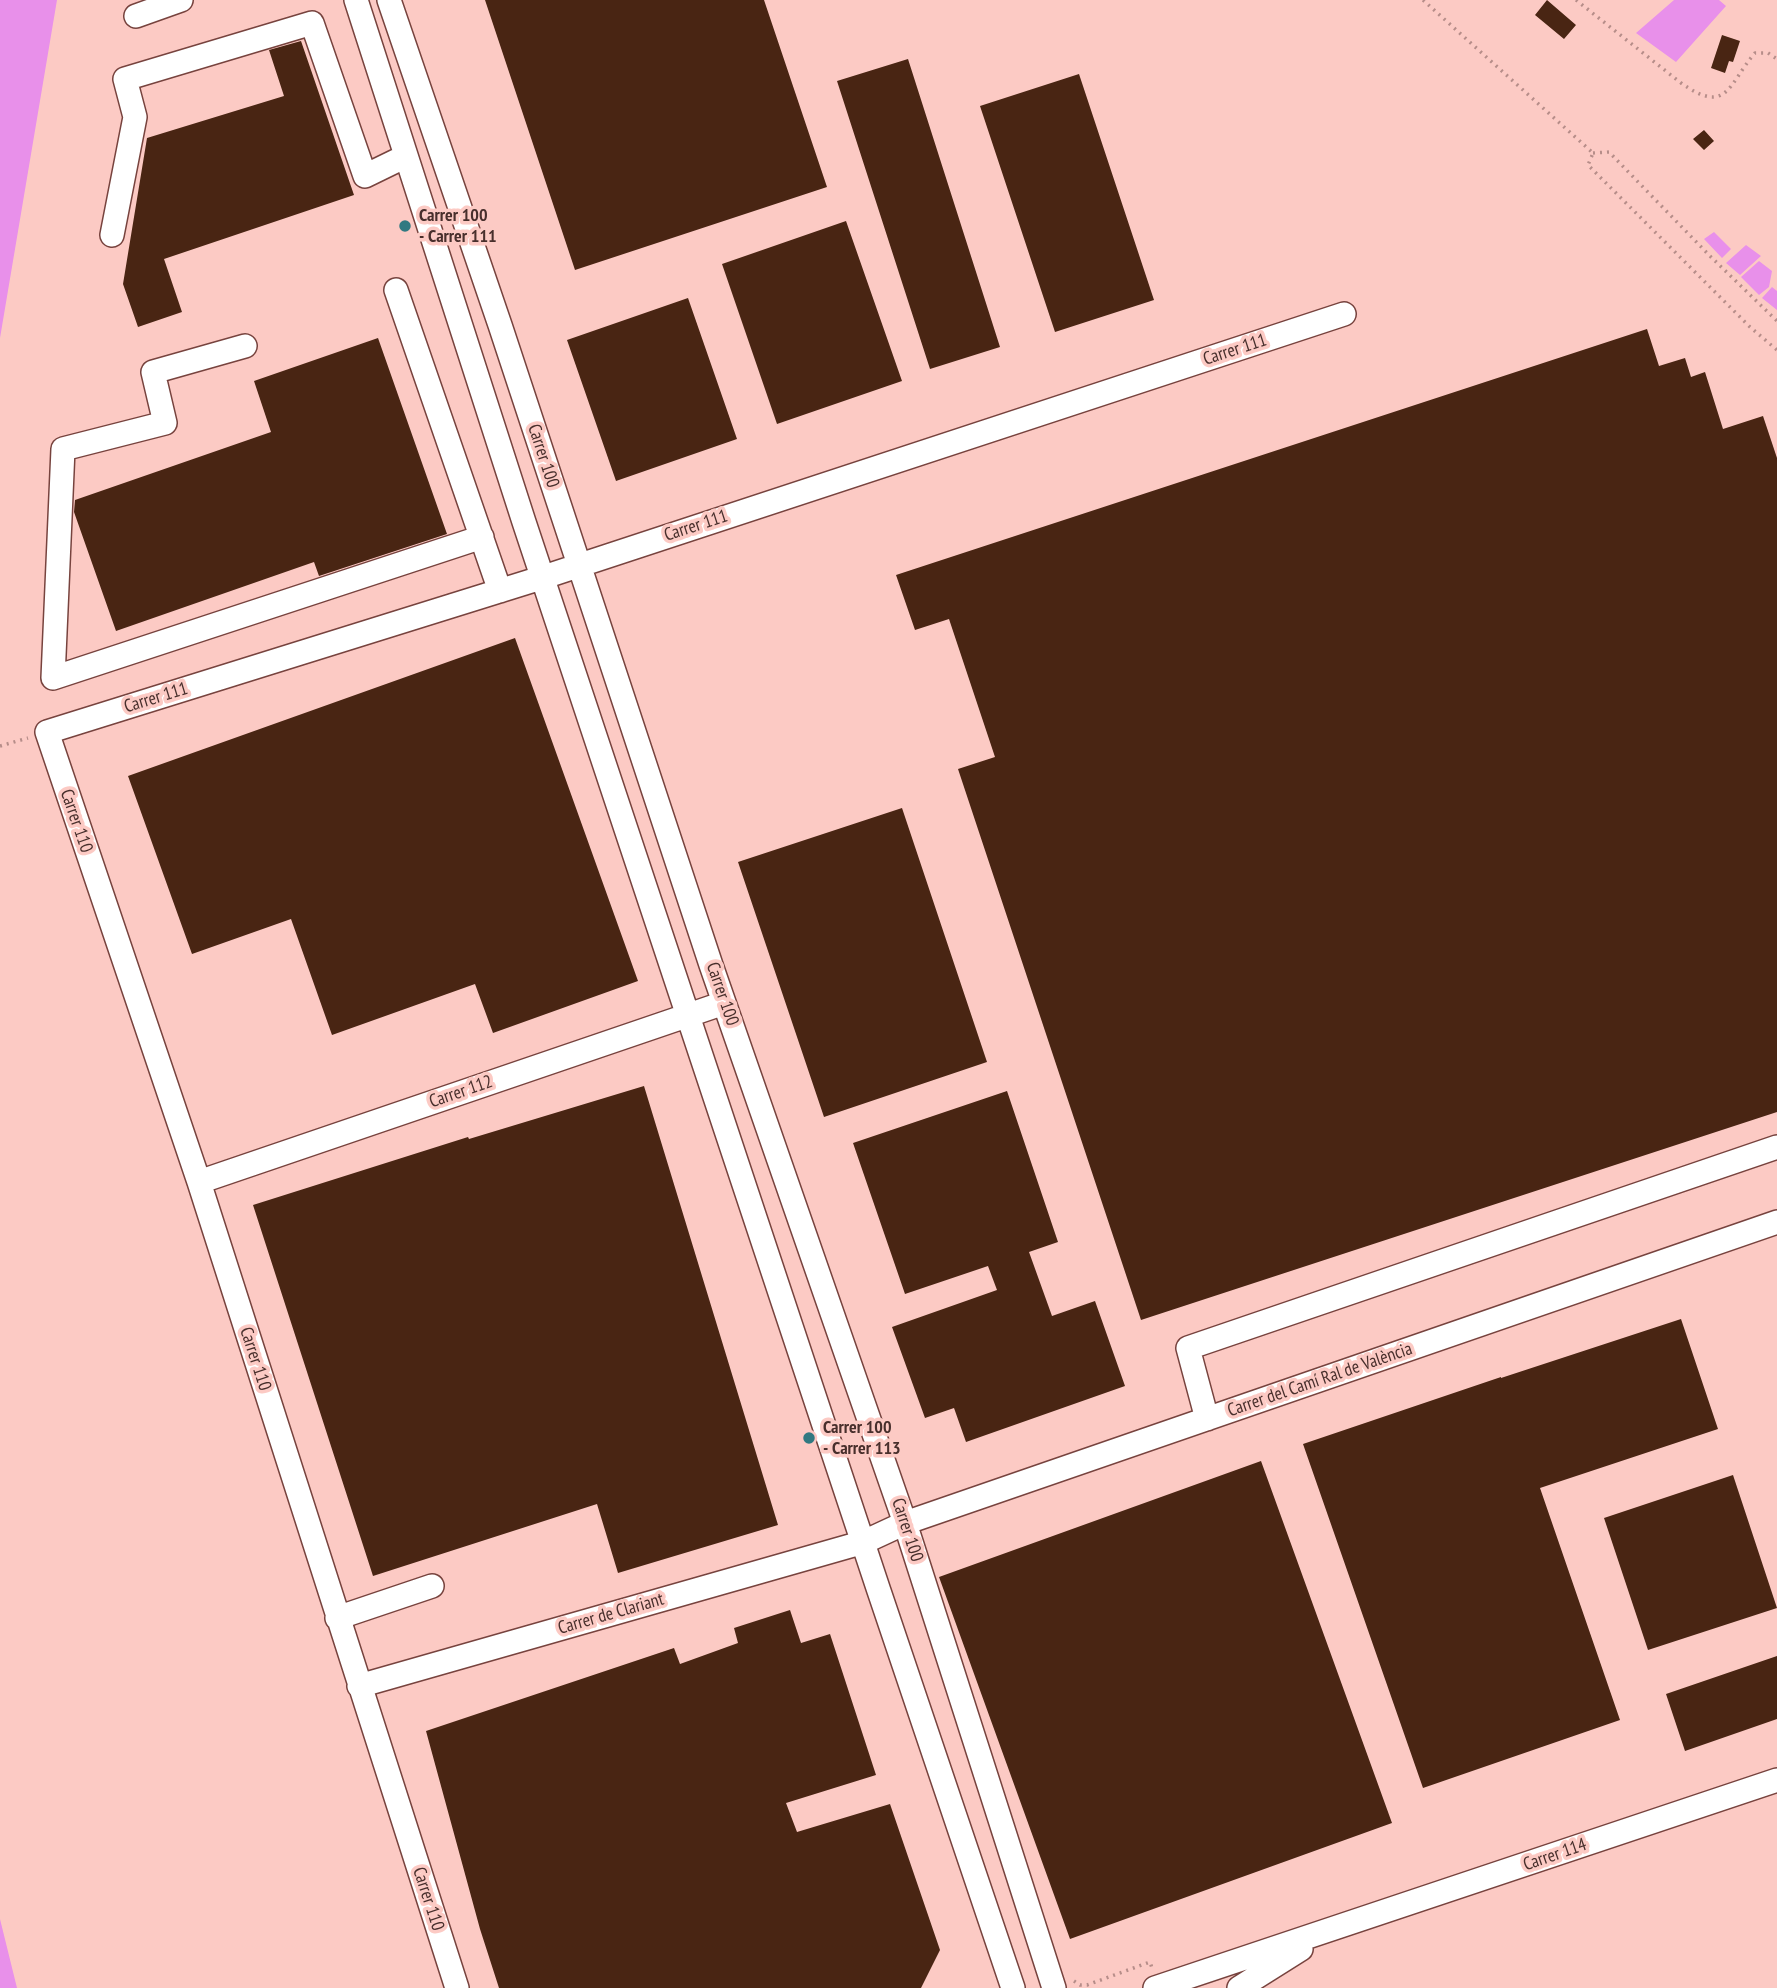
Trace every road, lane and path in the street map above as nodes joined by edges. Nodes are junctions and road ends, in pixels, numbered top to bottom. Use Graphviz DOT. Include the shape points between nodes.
graph roads {
  1 [pos="181,0"];
  2 [pos="356,0"];
  3 [pos="389,0"];
  4 [pos="1423,0"];
  5 [pos="1576,0"];
  6 [pos="136,16"];
  7 [pos="1777,60"];
  8 [pos="1593,153"];
  9 [pos="405,156"];
  10 [pos="112,235"];
  11 [pos="396,290"];
  12 [pos="1344,314"];
  13 [pos="1777,321"];
  14 [pos="245,346"];
  15 [pos="1777,350"];
  16 [pos="482,537"];
  17 [pos="579,565"];
  18 [pos="544,577"];
  19 [pos="500,591"];
  20 [pos="47,732"];
  21 [pos="0,746"];
  22 [pos="724,1003"];
  23 [pos="689,1014"];
  24 [pos="1777,1147"];
  25 [pos="199,1182"];
  26 [pos="1777,1222"];
  27 [pos="1207,1419"];
  28 [pos="905,1523"];
  29 [pos="864,1542"];
  30 [pos="432,1586"];
  31 [pos="337,1618"];
  32 [pos="359,1686"];
  33 [pos="1777,1780"];
  34 [pos="1334,1929"];
  35 [pos="1155,1983"];
  36 [pos="1080,1985"];
  37 [pos="457,1988"];
  38 [pos="1013,1988"];
  39 [pos="1054,1988"];
  40 [pos="1239,1988"];
  1 -- 6 [label="street"];
  2 -- 9 [label="street"];
  3 -- 17 [label="street, Carrer 100"];
  4 -- 8 [label="path"];
  5 -- 7 [label="path" via="1682,83 1709,98 1728,91 1755,53 1768,52"];
  8 -- 13 [label="path" via="1609,152"];
  8 -- 15 [label="path" via="1588,165"];
  9 -- 10 [label="street" via="365,176 312,23 125,79 135,117"];
  9 -- 18 [label="street"];
  11 -- 16 [label="street"];
  12 -- 17 [label="street, Carrer 111"];
  14 -- 16 [label="street" via="153,372 165,423 63,449 53,678"];
  16 -- 19 [label="street"];
  17 -- 18 [label="street, Carrer 111"];
  17 -- 22 [label="street, Carrer 100"];
  18 -- 19 [label="street, Carrer 111"];
  18 -- 23 [label="street"];
  19 -- 20 [label="street, Carrer 111"];
  20 -- 21 [label="path"];
  20 -- 25 [label="street, Carrer 110"];
  22 -- 23 [label="street, Carrer 112"];
  22 -- 28 [label="street, Carrer 100"];
  23 -- 25 [label="street, Carrer 112"];
  23 -- 29 [label="street"];
  24 -- 27 [label="street" via="1188,1348"];
  25 -- 31 [label="street, Carrer 110"];
  26 -- 27 [label="street, Carrer del Camí Ral de València"];
  27 -- 28 [label="street, Carrer del Camí Ral de València"];
  28 -- 29 [label="street, Carrer del Camí Ral de València"];
  28 -- 39 [label="street, Carrer 100"];
  29 -- 32 [label="street, Carrer de Clariant"];
  29 -- 38 [label="street"];
  30 -- 31 [label="street"];
  31 -- 32 [label="street, Carrer 110"];
  32 -- 37 [label="street, Carrer 110"];
  33 -- 34 [label="street, Carrer 114"];
  34 -- 35 [label="street, Carrer 114"];
  34 -- 40 [label="street, Carrer 114"];
  35 -- 36 [label="path" via="1150,1962"];
}
